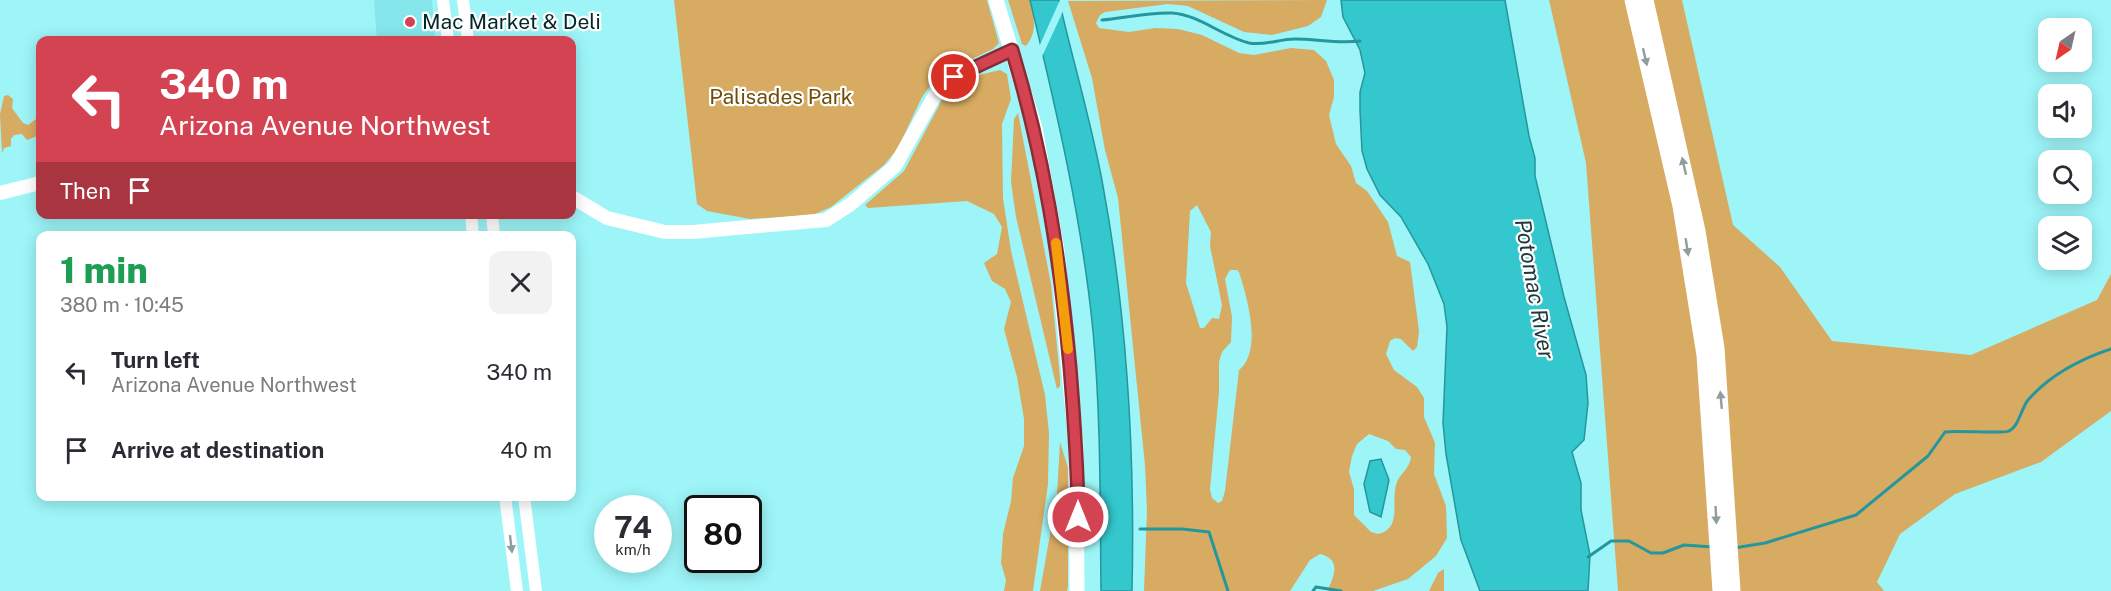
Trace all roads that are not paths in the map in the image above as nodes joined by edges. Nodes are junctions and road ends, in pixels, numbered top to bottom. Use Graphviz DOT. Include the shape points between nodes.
graph roads {
  1 [pos="443,0"];
  2 [pos="463,0"];
  3 [pos="996,0"];
  4 [pos="1632,0"];
  5 [pos="1646,0"];
  6 [pos="448,36"];
  7 [pos="468,36"];
  8 [pos="1012,50"];
  9 [pos="36,184"];
  10 [pos="0,193"];
  11 [pos="576,200"];
  12 [pos="1719,457"];
  13 [pos="506,501"];
  14 [pos="525,501"];
  15 [pos="517,591"];
  16 [pos="536,591"];
  17 [pos="1077,591"];
  18 [pos="1720,591"];
  19 [pos="1733,591"];
  1 -- 6 [label="main road"];
  2 -- 7 [label="main road"];
  3 -- 8 [label="highway"];
  4 -- 12 [label="highway, one-way" via="1680,206"];
  12 -- 5 [label="highway, one-way" via="1717,348 1698,231"];
  8 -- 11 [label="main road" via="944,84 895,166 826,220 665,232 607,218"];
  8 -- 17 [label="highway" via="1042,162 1060,273 1076,444"];
  9 -- 10 [label="main road"];
  12 -- 18 [label="highway, one-way"];
  12 -- 19 [label="highway"];
  13 -- 15 [label="main road, one-way"];
  14 -- 16 [label="main road"];
}
